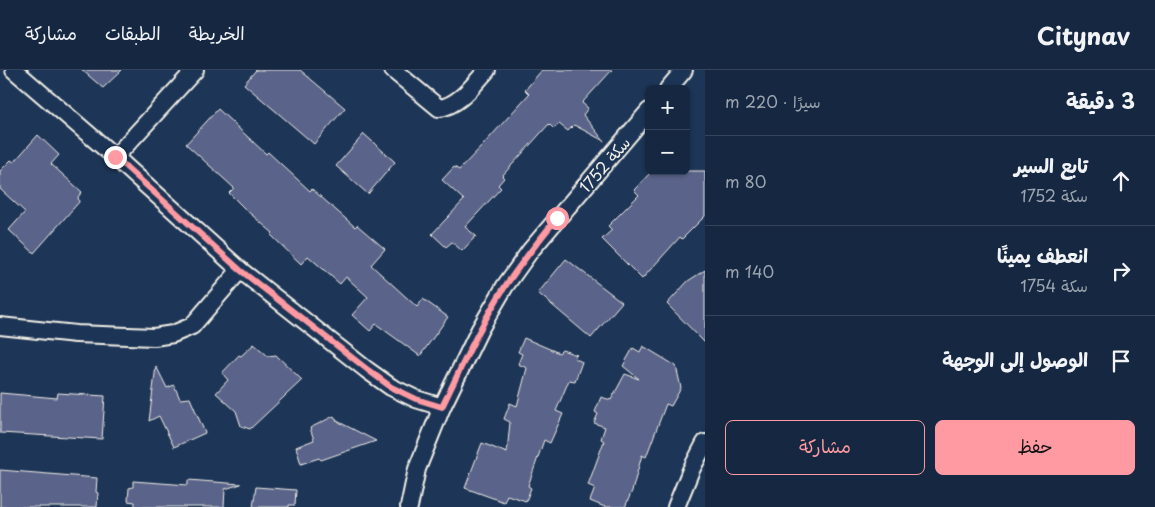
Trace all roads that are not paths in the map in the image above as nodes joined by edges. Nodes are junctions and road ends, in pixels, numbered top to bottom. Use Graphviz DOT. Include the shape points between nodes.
graph roads {
  1 [pos="14,70"];
  2 [pos="195,70"];
  3 [pos="393,70"];
  4 [pos="487,70"];
  5 [pos="684,70"];
  6 [pos="671,85"];
  7 [pos="645,116"];
  8 [pos="115,157"];
  9 [pos="240,270"];
  10 [pos="0,326"];
  11 [pos="442,407"];
  12 [pos="705,443"];
  13 [pos="409,507"];
  14 [pos="676,507"];
  1 -- 8 [label="street"];
  2 -- 8 [label="street"];
  3 -- 4 [label="street" via="439,108 456,102"];
  5 -- 6 [label="street"];
  7 -- 11 [label="street, سكة 1752" via="536,244 505,286"];
  8 -- 9 [label="street"];
  9 -- 10 [label="street" via="192,326 172,334 154,337 76,334"];
  9 -- 11 [label="street" via="391,387"];
  11 -- 13 [label="street, سكة 1752" via="417,469"];
  12 -- 14 [label="street"];
}
